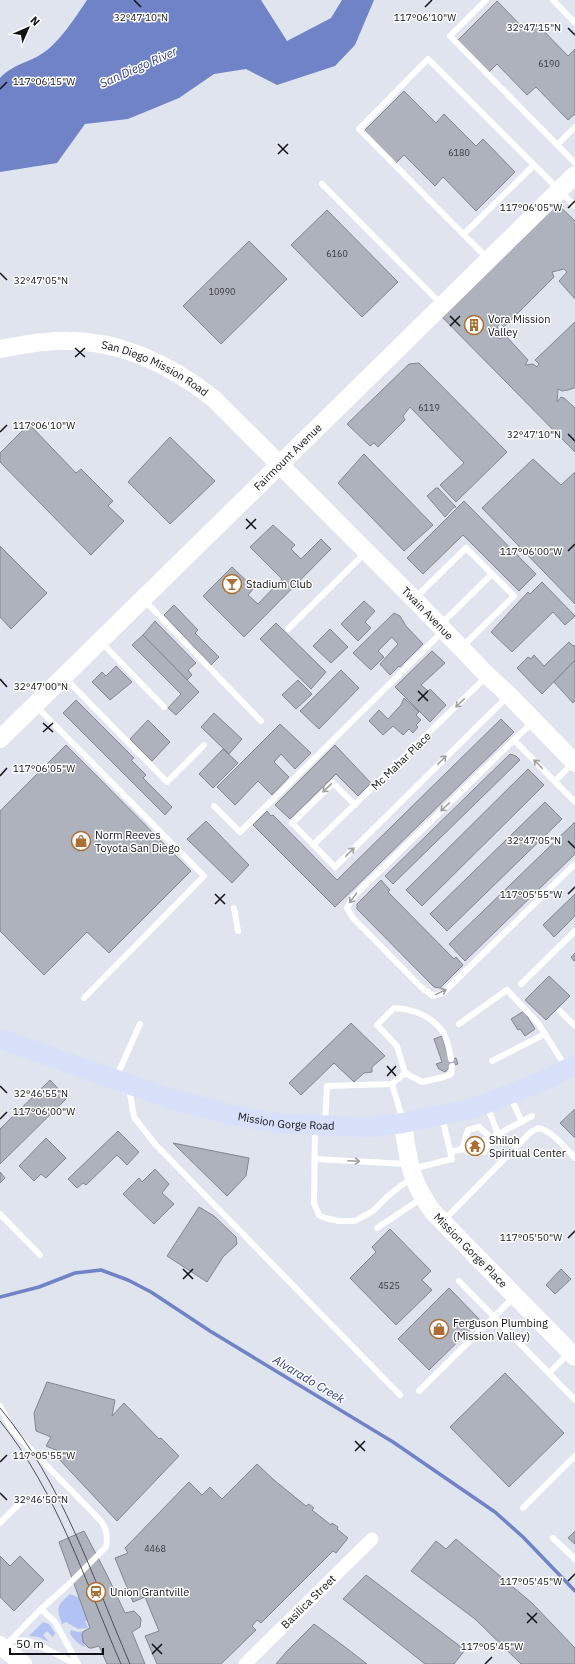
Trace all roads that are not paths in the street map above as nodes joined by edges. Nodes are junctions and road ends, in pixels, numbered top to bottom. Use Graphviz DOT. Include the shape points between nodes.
graph roads {
  1 [pos="486,0"];
  2 [pos="553,0"];
  3 [pos="575,23"];
  4 [pos="575,127"];
  5 [pos="557,144"];
  6 [pos="575,163"];
  7 [pos="534,165"];
  8 [pos="575,175"];
  9 [pos="322,184"];
  10 [pos="559,190"];
  11 [pos="575,206"];
  12 [pos="464,234"];
  13 [pos="488,260"];
  14 [pos="442,305"];
  15 [pos="0,349"];
  16 [pos="280,464"];
  17 [pos="366,552"];
  18 [pos="492,574"];
  19 [pos="143,599"];
  20 [pos="414,599"];
  21 [pos="442,628"];
  22 [pos="288,629"];
  23 [pos="100,641"];
  24 [pos="462,648"];
  25 [pos="488,676"];
  26 [pos="64,677"];
  27 [pos="509,695"];
  28 [pos="35,705"];
  29 [pos="164,708"];
  30 [pos="261,721"];
  31 [pos="534,721"];
  32 [pos="0,739"];
  33 [pos="514,740"];
  34 [pos="204,745"];
  35 [pos="574,762"];
  36 [pos="555,781"];
  37 [pos="575,802"];
  38 [pos="355,805"];
  39 [pos="214,806"];
  40 [pos="313,845"];
  41 [pos="575,864"];
  42 [pos="234,908"];
  43 [pos="238,931"];
  44 [pos="575,931"];
  45 [pos="521,984"];
  46 [pos="84,998"];
  47 [pos="560,1011"];
  48 [pos="140,1024"];
  49 [pos="459,1024"];
  50 [pos="575,1026"];
  51 [pos="545,1034"];
  52 [pos="0,1039"];
  53 [pos="492,1061"];
  54 [pos="571,1067"];
  55 [pos="405,1073"];
  56 [pos="121,1081"];
  57 [pos="392,1084"];
  58 [pos="510,1094"];
  59 [pos="486,1103"];
  60 [pos="441,1115"];
  61 [pos="532,1116"];
  62 [pos="403,1122"];
  63 [pos="522,1122"];
  64 [pos="320,1125"];
  65 [pos="498,1134"];
  66 [pos="491,1138"];
  67 [pos="482,1141"];
  68 [pos="472,1143"];
  69 [pos="462,1149"];
  70 [pos="451,1152"];
  71 [pos="484,1152"];
  72 [pos="474,1154"];
  73 [pos="575,1158"];
  74 [pos="315,1159"];
  75 [pos="411,1170"];
  76 [pos="422,1198"];
  77 [pos="0,1214"];
  78 [pos="442,1222"];
  79 [pos="377,1228"];
  80 [pos="40,1254"];
  81 [pos="459,1281"];
  82 [pos="515,1296"];
  83 [pos="495,1317"];
  84 [pos="572,1354"];
  85 [pos="549,1373"];
  86 [pos="419,1391"];
  87 [pos="400,1395"];
  88 [pos="575,1400"];
  89 [pos="0,1406"];
  90 [pos="575,1456"];
  91 [pos="20,1503"];
  92 [pos="523,1508"];
  93 [pos="0,1523"];
  94 [pos="553,1538"];
  95 [pos="372,1539"];
  96 [pos="575,1559"];
  97 [pos="41,1609"];
  98 [pos="5,1644"];
  99 [pos="23,1664"];
  100 [pos="75,1664"];
  101 [pos="78,1664"];
  102 [pos="245,1664"];
  1 -- 5 [label="lane" via="450,36"];
  2 -- 3 [label="lane"];
  4 -- 5 [label="lane"];
  5 -- 6 [label="lane"];
  7 -- 10 [label="lane"];
  7 -- 12 [label="lane"];
  7 -- 12 [label="lane" via="428,59 359,129"];
  8 -- 10 [label="street, Fairmount Avenue"];
  9 -- 14 [label="lane"];
  10 -- 11 [label="lane"];
  10 -- 13 [label="street, Fairmount Avenue"];
  12 -- 13 [label="lane"];
  13 -- 14 [label="street, Fairmount Avenue"];
  14 -- 16 [label="street, Fairmount Avenue"];
  15 -- 16 [label="street, San Diego Mission Road" via="46,341 78,341 116,347 159,363 192,382 214,399"];
  16 -- 17 [label="street, Twain Avenue"];
  16 -- 19 [label="street, Fairmount Avenue"];
  17 -- 20 [label="street, Twain Avenue"];
  17 -- 22 [label="lane"];
  18 -- 20 [label="lane" via="466,548"];
  18 -- 21 [label="lane"];
  18 -- 24 [label="lane" via="514,596"];
  19 -- 23 [label="street, Fairmount Avenue"];
  19 -- 30 [label="lane"];
  20 -- 21 [label="street, Twain Avenue"];
  21 -- 24 [label="street, Twain Avenue"];
  21 -- 39 [label="lane" via="240,832"];
  23 -- 26 [label="street, Fairmount Avenue"];
  23 -- 29 [label="lane"];
  24 -- 25 [label="street, Twain Avenue"];
  25 -- 27 [label="street, Twain Avenue"];
  25 -- 38 [label="lane, Mc Mahar Place, one-way"];
  26 -- 28 [label="street, Fairmount Avenue"];
  26 -- 34 [label="lane" via="167,782"];
  27 -- 31 [label="street, Twain Avenue"];
  40 -- 27 [label="lane, one-way" via="335,867"];
  28 -- 32 [label="street, Fairmount Avenue"];
  28 -- 46 [label="lane" via="204,876"];
  31 -- 33 [label="lane"];
  31 -- 35 [label="street, Twain Avenue"];
  36 -- 33 [label="lane, one-way"];
  33 -- 41 [label="lane, one-way" via="353,897 347,908 353,918 433,996 443,993"];
  35 -- 36 [label="lane"];
  36 -- 37 [label="lane"];
  38 -- 40 [label="lane, Mc Mahar Place"];
  38 -- 40 [label="lane, one-way" via="333,783 292,823"];
  42 -- 43 [label="lane"];
  44 -- 45 [label="lane"];
  47 -- 50 [label="lane"];
  48 -- 56 [label="lane"];
  49 -- 51 [label="lane" via="507,990"];
  51 -- 53 [label="lane"];
  51 -- 54 [label="lane"];
  52 -- 56 [label="main road, Mission Gorge Road"];
  54 -- 58 [label="main road, Mission Gorge Road"];
  55 -- 55 [label="lane" via="397,1046 377,1025 394,1008 410,1010 426,1016 434,1023 446,1040 452,1062 451,1074 444,1077 422,1082"];
  55 -- 57 [label="lane"];
  56 -- 64 [label="main road, Mission Gorge Road" via="171,1099 237,1116 282,1124"];
  56 -- 87 [label="lane" via="134,1117 155,1144"];
  57 -- 62 [label="lane"];
  57 -- 64 [label="lane" via="327,1086"];
  58 -- 59 [label="main road, Mission Gorge Road"];
  58 -- 63 [label="lane"];
  59 -- 60 [label="main road, Mission Gorge Road"];
  59 -- 65 [label="lane"];
  60 -- 62 [label="main road, Mission Gorge Road"];
  60 -- 70 [label="lane"];
  61 -- 63 [label="lane"];
  62 -- 64 [label="main road, Mission Gorge Road" via="370,1127"];
  62 -- 75 [label="street, Mission Gorge Place"];
  63 -- 65 [label="lane"];
  64 -- 74 [label="lane"];
  65 -- 66 [label="lane"];
  66 -- 67 [label="lane"];
  66 -- 69 [label="lane" via="479,1127 468,1130"];
  66 -- 71 [label="lane"];
  68 -- 69 [label="lane"];
  69 -- 70 [label="lane"];
  69 -- 72 [label="lane"];
  70 -- 75 [label="lane" via="452,1159"];
  73 -- 78 [label="lane" via="552,1135 538,1128 531,1132"];
  74 -- 75 [label="lane, one-way"];
  74 -- 75 [label="lane" via="314,1203 319,1214 339,1221 355,1221 373,1212"];
  75 -- 76 [label="street, Mission Gorge Place"];
  76 -- 78 [label="street, Mission Gorge Place"];
  76 -- 79 [label="lane"];
  77 -- 80 [label="lane"];
  78 -- 82 [label="street, Mission Gorge Place"];
  81 -- 83 [label="lane"];
  82 -- 83 [label="lane"];
  82 -- 84 [label="street, Mission Gorge Place"];
  83 -- 85 [label="lane"];
  83 -- 86 [label="lane"];
  84 -- 85 [label="lane"];
  85 -- 88 [label="lane"];
  89 -- 97 [label="lane" via="12,1430 101,1521 106,1531 106,1546"];
  90 -- 92 [label="lane"];
  91 -- 93 [label="lane"];
  94 -- 96 [label="lane"];
  95 -- 102 [label="street, Basilica Street"];
  97 -- 98 [label="lane"];
  97 -- 101 [label="lane" via="55,1622"];
  98 -- 99 [label="street"];
  98 -- 100 [label="lane" via="28,1641"];
}
